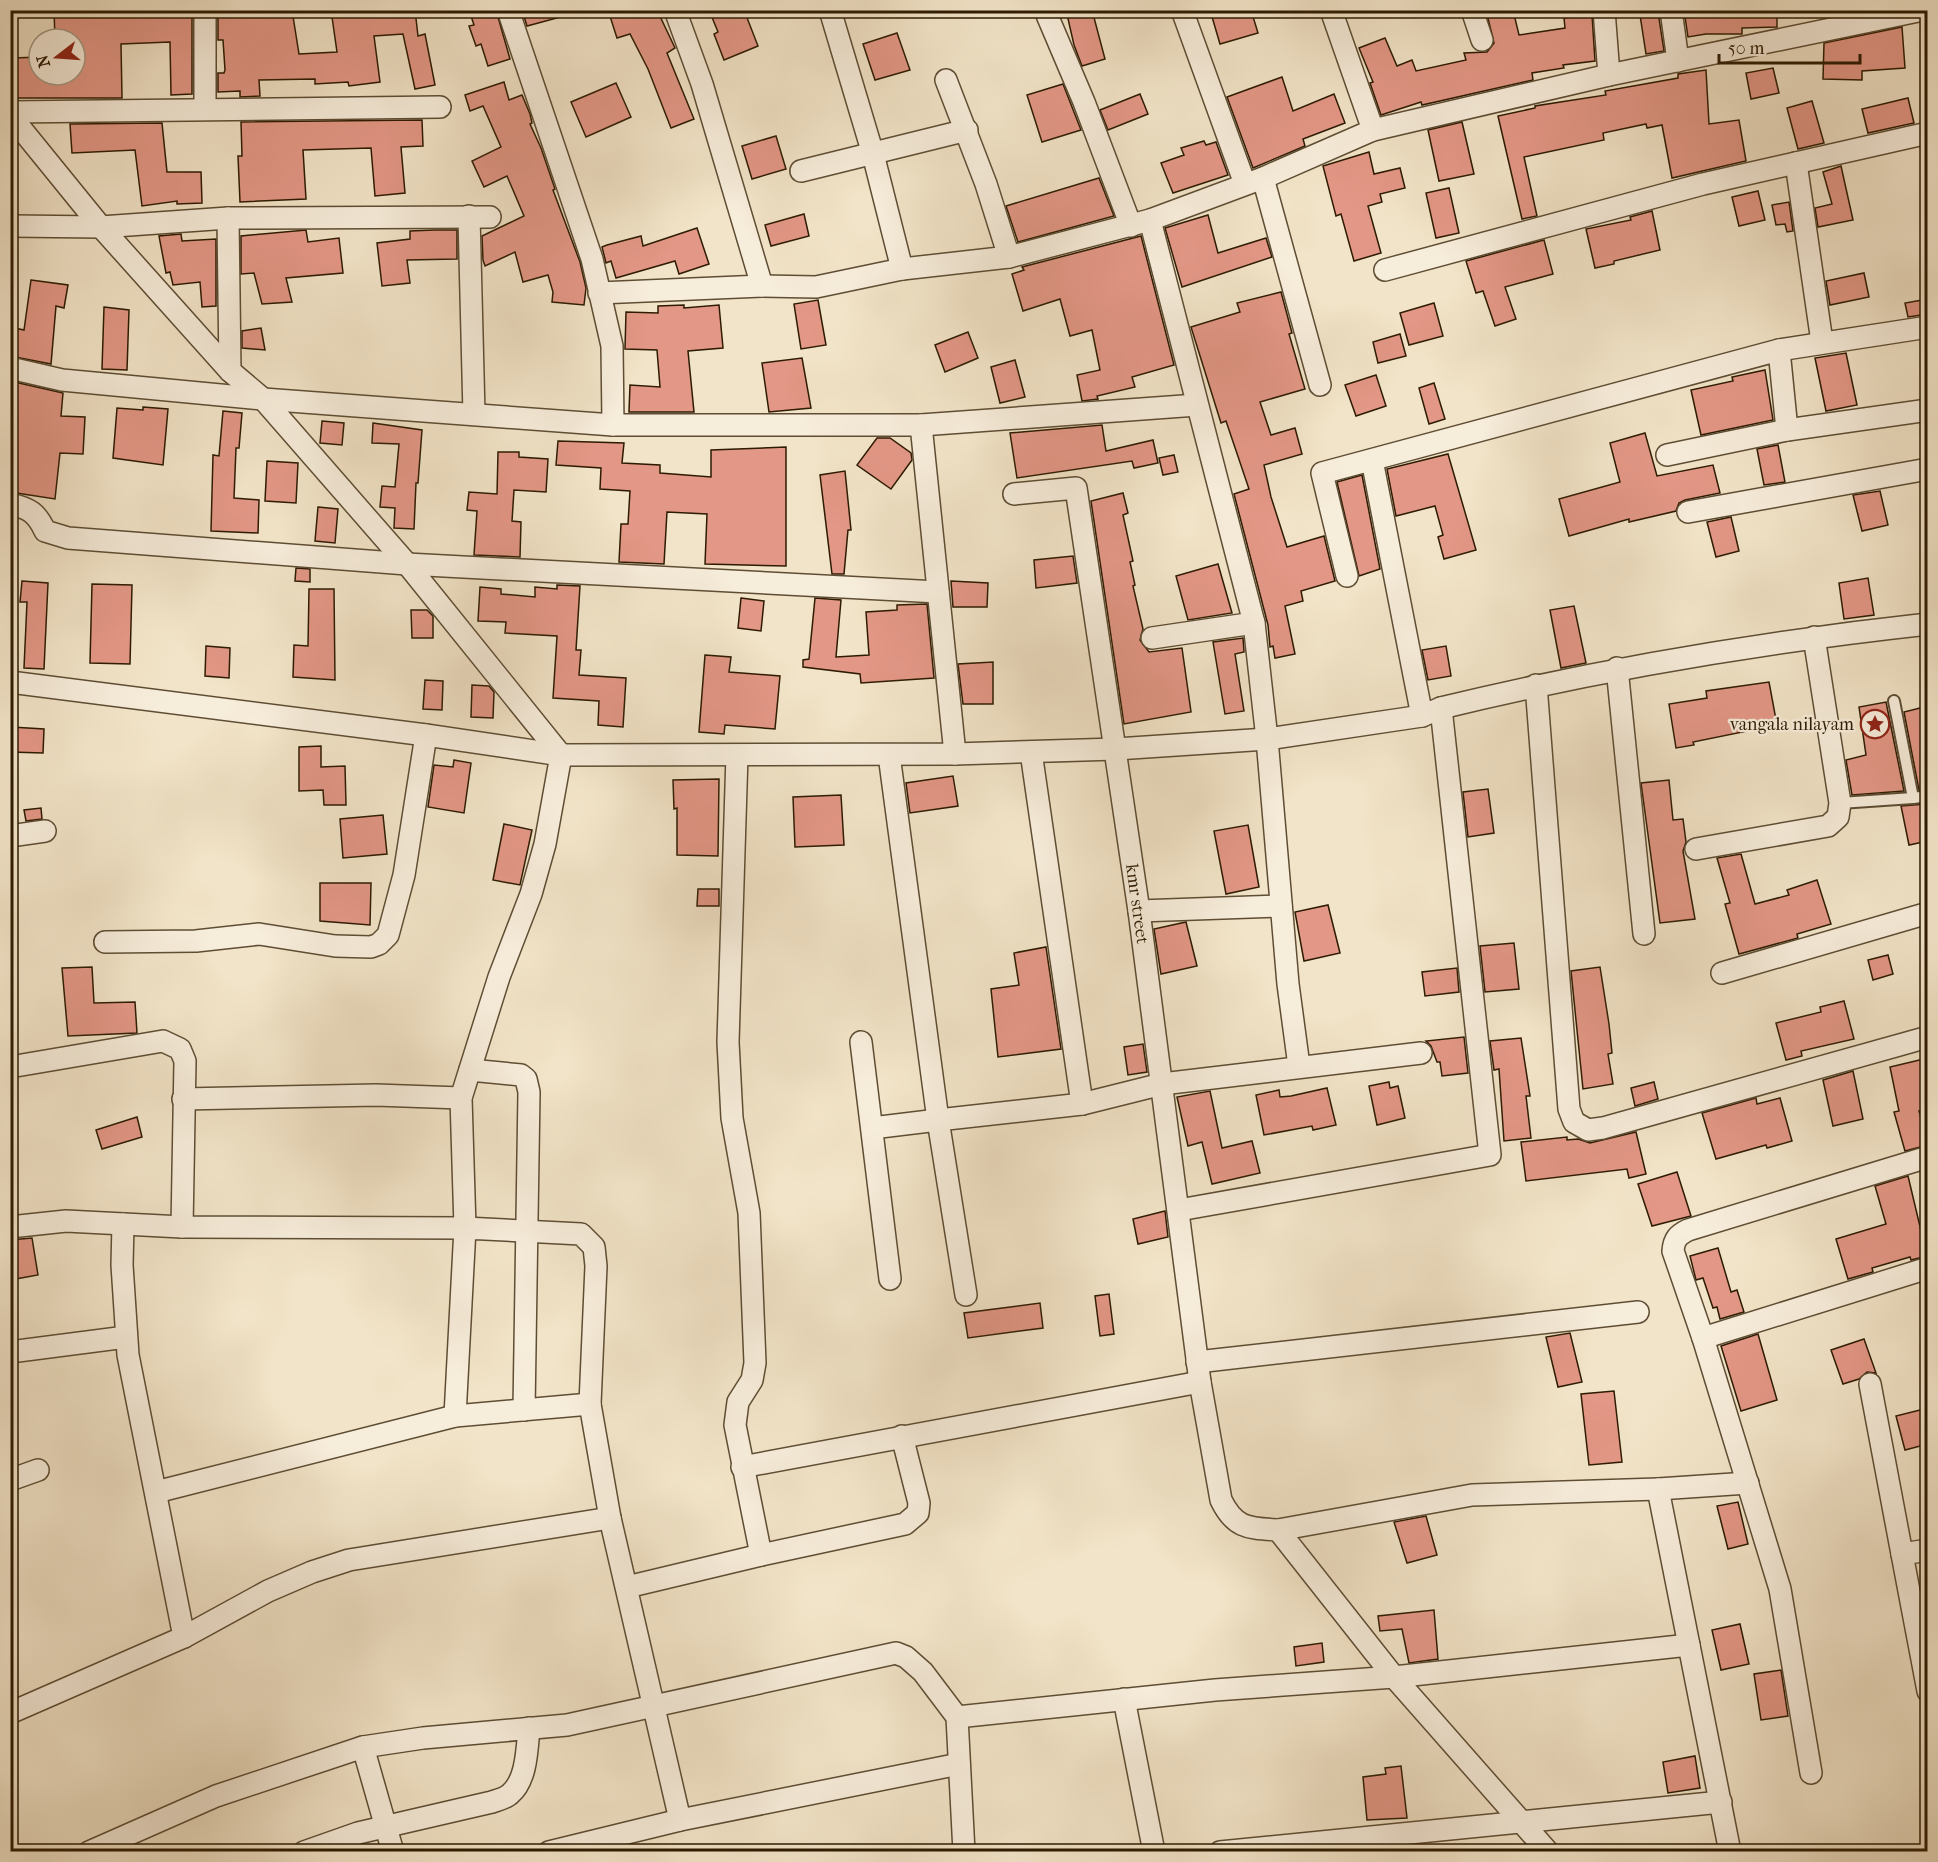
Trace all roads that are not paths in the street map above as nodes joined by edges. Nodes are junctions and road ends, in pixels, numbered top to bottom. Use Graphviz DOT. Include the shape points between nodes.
graph roads {
  1 [pos="205,10"];
  2 [pos="508,10"];
  3 [pos="675,10"];
  4 [pos="830,10"];
  5 [pos="1182,10"];
  6 [pos="1330,10"];
  7 [pos="1472,10"];
  8 [pos="1604,10"];
  9 [pos="1671,10"];
  10 [pos="1923,10"];
  11 [pos="1047,15"];
  12 [pos="1482,40"];
  13 [pos="1678,61"];
  14 [pos="1609,75"];
  15 [pos="946,80"];
  16 [pos="440,107"];
  17 [pos="205,108"];
  18 [pos="10,113"];
  19 [pos="967,130"];
  20 [pos="1373,130"];
  21 [pos="1928,133"];
  22 [pos="873,154"];
  23 [pos="1796,163"];
  24 [pos="801,171"];
  25 [pos="1254,181"];
  26 [pos="228,218"];
  27 [pos="1140,223"];
  28 [pos="10,226"];
  29 [pos="102,227"];
  30 [pos="1009,256"];
  31 [pos="902,269"];
  32 [pos="1385,270"];
  33 [pos="762,286"];
  34 [pos="599,293"];
  35 [pos="1928,327"];
  36 [pos="1822,342"];
  37 [pos="1779,350"];
  38 [pos="10,368"];
  39 [pos="230,371"];
  40 [pos="1320,385"];
  41 [pos="263,399"];
  42 [pos="1197,405"];
  43 [pos="1928,410"];
  44 [pos="474,414"];
  45 [pos="613,425"];
  46 [pos="921,425"];
  47 [pos="1787,430"];
  48 [pos="1667,455"];
  49 [pos="1372,460"];
  50 [pos="1928,469"];
  51 [pos="1014,494"];
  52 [pos="10,504"];
  53 [pos="1688,512"];
  54 [pos="407,564"];
  55 [pos="1347,576"];
  56 [pos="938,592"];
  57 [pos="1254,623"];
  58 [pos="1928,624"];
  59 [pos="1814,637"];
  60 [pos="1152,638"];
  61 [pos="1617,668"];
  62 [pos="10,682"];
  63 [pos="1536,685"];
  64 [pos="1894,701"];
  65 [pos="1432,712"];
  66 [pos="426,735"];
  67 [pos="1267,739"];
  68 [pos="1116,748"];
  69 [pos="1031,752"];
  70 [pos="955,754"];
  71 [pos="561,755"];
  72 [pos="737,755"];
  73 [pos="889,755"];
  74 [pos="1928,795"];
  75 [pos="1913,798"];
  76 [pos="1840,803"];
  77 [pos="45,831"];
  78 [pos="10,836"];
  79 [pos="1696,849"];
  80 [pos="1281,906"];
  81 [pos="1139,911"];
  82 [pos="1928,913"];
  83 [pos="1644,934"];
  84 [pos="105,942"];
  85 [pos="1722,973"];
  86 [pos="1928,1037"];
  87 [pos="861,1042"];
  88 [pos="1421,1053"];
  89 [pos="1299,1066"];
  90 [pos="10,1067"];
  91 [pos="470,1070"];
  92 [pos="1162,1084"];
  93 [pos="461,1098"];
  94 [pos="183,1099"];
  95 [pos="1082,1104"];
  96 [pos="939,1120"];
  97 [pos="872,1128"];
  98 [pos="1928,1157"];
  99 [pos="1179,1210"];
  100 [pos="123,1224"];
  101 [pos="10,1227"];
  102 [pos="182,1227"];
  103 [pos="465,1228"];
  104 [pos="526,1231"];
  105 [pos="1928,1268"];
  106 [pos="890,1279"];
  107 [pos="966,1295"];
  108 [pos="1638,1312"];
  109 [pos="126,1337"];
  110 [pos="1703,1338"];
  111 [pos="10,1352"];
  112 [pos="1198,1372"];
  113 [pos="1870,1384"];
  114 [pos="590,1404"];
  115 [pos="524,1410"];
  116 [pos="455,1416"];
  117 [pos="902,1436"];
  118 [pos="742,1467"];
  119 [pos="38,1470"];
  120 [pos="10,1480"];
  121 [pos="1748,1483"];
  122 [pos="1658,1489"];
  123 [pos="156,1492"];
  124 [pos="610,1518"];
  125 [pos="1278,1530"];
  126 [pos="1928,1550"];
  127 [pos="1902,1554"];
  128 [pos="761,1555"];
  129 [pos="627,1587"];
  130 [pos="184,1637"];
  131 [pos="1689,1645"];
  132 [pos="1394,1677"];
  133 [pos="1928,1691"];
  134 [pos="1124,1699"];
  135 [pos="655,1705"];
  136 [pos="10,1713"];
  137 [pos="957,1717"];
  138 [pos="529,1728"];
  139 [pos="363,1747"];
  140 [pos="959,1764"];
  141 [pos="1811,1773"];
  142 [pos="1721,1802"];
  143 [pos="680,1820"];
  144 [pos="1522,1821"];
  145 [pos="388,1827"];
  146 [pos="89,1851"];
  147 [pos="304,1851"];
  148 [pos="393,1851"];
  149 [pos="549,1851"];
  150 [pos="964,1851"];
  151 [pos="1154,1851"];
  152 [pos="1220,1851"];
  153 [pos="1548,1851"];
  154 [pos="1730,1851"];
  1 -- 17 [label="street"];
  2 -- 34 [label="street" via="592,259"];
  3 -- 33 [label="street" via="702,84"];
  4 -- 22 [label="street"];
  5 -- 25 [label="street"];
  6 -- 20 [label="street"];
  7 -- 12 [label="street"];
  8 -- 14 [label="street"];
  9 -- 13 [label="street"];
  10 -- 13 [label="street"];
  11 -- 27 [label="street"];
  13 -- 14 [label="street"];
  14 -- 20 [label="street"];
  15 -- 19 [label="street"];
  16 -- 17 [label="street"];
  17 -- 18 [label="street"];
  18 -- 29 [label="street"];
  19 -- 22 [label="street"];
  19 -- 30 [label="street"];
  20 -- 25 [label="street"];
  21 -- 23 [label="street"];
  22 -- 24 [label="street"];
  22 -- 31 [label="street"];
  23 -- 32 [label="street" via="1703,184"];
  23 -- 36 [label="street"];
  25 -- 27 [label="street"];
  25 -- 40 [label="street"];
  26 -- 29 [label="street"];
  26 -- 39 [label="street"];
  26 -- 44 [label="street" via="479,217"];
  27 -- 30 [label="street"];
  27 -- 42 [label="street"];
  28 -- 29 [label="street"];
  29 -- 39 [label="street"];
  30 -- 31 [label="street"];
  31 -- 33 [label="street" via="816,287"];
  33 -- 34 [label="street"];
  34 -- 45 [label="street" via="612,346"];
  35 -- 36 [label="street"];
  36 -- 37 [label="street"];
  37 -- 47 [label="street"];
  37 -- 49 [label="street"];
  38 -- 41 [label="street" via="62,380"];
  39 -- 41 [label="street"];
  41 -- 44 [label="street"];
  41 -- 54 [label="street"];
  42 -- 46 [label="street"];
  42 -- 57 [label="street"];
  43 -- 47 [label="street"];
  44 -- 45 [label="street"];
  45 -- 46 [label="street"];
  46 -- 56 [label="street"];
  47 -- 48 [label="street"];
  49 -- 55 [label="street" via="1322,473"];
  49 -- 65 [label="street"];
  50 -- 53 [label="street"];
  51 -- 68 [label="street, kmr street" via="1076,488"];
  52 -- 54 [label="street" via="27,508 38,516 45,531 68,538"];
  54 -- 56 [label="street"];
  54 -- 71 [label="street"];
  56 -- 70 [label="street"];
  57 -- 60 [label="street"];
  57 -- 67 [label="street"];
  58 -- 59 [label="street"];
  59 -- 61 [label="street"];
  59 -- 76 [label="street"];
  61 -- 63 [label="street"];
  61 -- 83 [label="street"];
  62 -- 66 [label="street"];
  63 -- 65 [label="street"];
  63 -- 86 [label="street" via="1558,988 1569,1109 1574,1122 1588,1130 1603,1128"];
  64 -- 75 [label="lane"];
  65 -- 67 [label="street"];
  65 -- 99 [label="street" via="1490,1155"];
  66 -- 71 [label="street"];
  66 -- 84 [label="street" via="404,875 388,935 379,944 335,946 259,934 196,941"];
  67 -- 68 [label="street"];
  67 -- 80 [label="street"];
  68 -- 69 [label="street"];
  68 -- 81 [label="street, kmr street"];
  69 -- 70 [label="street"];
  69 -- 95 [label="street"];
  70 -- 73 [label="street"];
  71 -- 72 [label="street"];
  71 -- 91 [label="street" via="545,844 531,894 499,977"];
  72 -- 73 [label="street"];
  72 -- 118 [label="street" via="728,1042 732,1118 749,1213 755,1363 752,1380 738,1402 735,1425"];
  73 -- 96 [label="street"];
  74 -- 75 [label="lane"];
  75 -- 76 [label="lane"];
  76 -- 79 [label="street" via="1838,817 1828,826"];
  77 -- 78 [label="street"];
  80 -- 81 [label="street"];
  80 -- 89 [label="street"];
  81 -- 92 [label="street, kmr street"];
  82 -- 85 [label="street"];
  87 -- 97 [label="street"];
  88 -- 89 [label="street"];
  89 -- 92 [label="street"];
  90 -- 94 [label="street" via="163,1041 180,1049 185,1061"];
  91 -- 93 [label="street"];
  91 -- 104 [label="street" via="521,1075 526,1079"];
  92 -- 95 [label="street"];
  92 -- 99 [label="street, kmr street"];
  93 -- 94 [label="street" via="376,1095"];
  93 -- 103 [label="street"];
  94 -- 102 [label="street"];
  95 -- 96 [label="street"];
  96 -- 97 [label="street"];
  96 -- 107 [label="street"];
  97 -- 106 [label="street"];
  98 -- 110 [label="street" via="1677,1236 1673,1251"];
  99 -- 112 [label="street, kmr street"];
  100 -- 101 [label="street" via="66,1221"];
  100 -- 102 [label="street"];
  100 -- 109 [label="street"];
  102 -- 103 [label="street"];
  103 -- 104 [label="street"];
  103 -- 116 [label="street"];
  104 -- 114 [label="street" via="581,1234 594,1247"];
  104 -- 115 [label="street"];
  105 -- 110 [label="street"];
  108 -- 112 [label="street"];
  109 -- 111 [label="street"];
  109 -- 123 [label="street"];
  110 -- 121 [label="street"];
  112 -- 117 [label="street"];
  112 -- 125 [label="street, kmr street" via="1221,1500 1227,1514 1238,1524"];
  113 -- 127 [label="street"];
  114 -- 115 [label="street"];
  114 -- 124 [label="street"];
  115 -- 116 [label="street"];
  116 -- 123 [label="street"];
  117 -- 118 [label="street"];
  117 -- 128 [label="street" via="919,1503 912,1520"];
  118 -- 128 [label="street"];
  119 -- 120 [label="street"];
  121 -- 122 [label="street, kmr street"];
  121 -- 141 [label="street" via="1780,1589"];
  122 -- 125 [label="street, kmr street" via="1472,1496"];
  122 -- 131 [label="street"];
  123 -- 130 [label="street"];
  124 -- 129 [label="street"];
  124 -- 130 [label="street" via="349,1560 268,1591"];
  125 -- 132 [label="street"];
  126 -- 127 [label="street"];
  127 -- 133 [label="street"];
  128 -- 129 [label="street"];
  129 -- 135 [label="street"];
  130 -- 136 [label="street"];
  131 -- 132 [label="street"];
  131 -- 142 [label="street"];
  132 -- 134 [label="street"];
  132 -- 144 [label="street"];
  134 -- 137 [label="street"];
  134 -- 151 [label="street"];
  135 -- 137 [label="street" via="896,1653 923,1671"];
  135 -- 138 [label="street" via="567,1725"];
  135 -- 143 [label="street"];
  137 -- 140 [label="street"];
  138 -- 139 [label="street"];
  138 -- 145 [label="street" via="526,1760 511,1794"];
  139 -- 145 [label="street"];
  139 -- 146 [label="street" via="216,1796"];
  140 -- 143 [label="street"];
  140 -- 150 [label="street"];
  142 -- 144 [label="street"];
  142 -- 154 [label="street"];
  143 -- 149 [label="street"];
  144 -- 152 [label="street"];
  144 -- 153 [label="street"];
  145 -- 147 [label="street"];
  145 -- 148 [label="street"];
}
